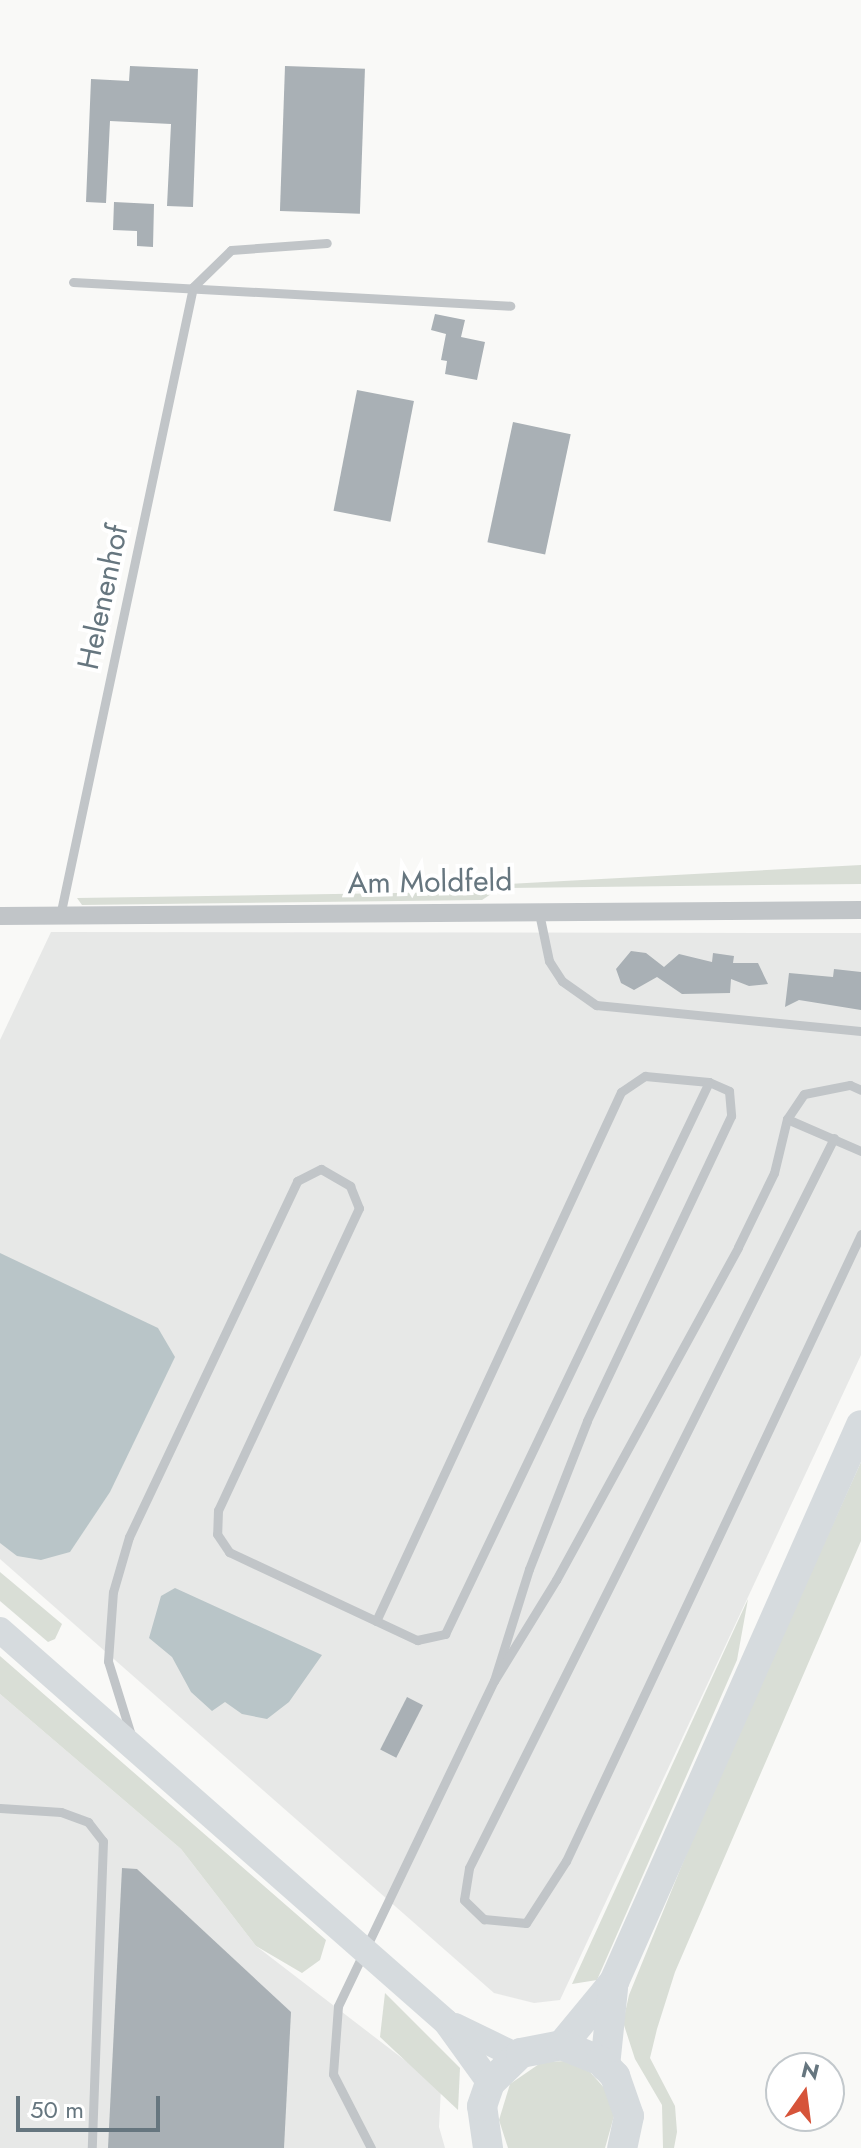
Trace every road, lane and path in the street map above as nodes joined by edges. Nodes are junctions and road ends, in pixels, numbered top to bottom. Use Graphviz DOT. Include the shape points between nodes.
graph roads {
  1 [pos="327,243"];
  2 [pos="73,282"];
  3 [pos="193,287"];
  4 [pos="510,306"];
  5 [pos="538,909"];
  6 [pos="861,910"];
  7 [pos="0,916"];
  8 [pos="60,916"];
  9 [pos="861,1031"];
  10 [pos="709,1082"];
  11 [pos="861,1090"];
  12 [pos="787,1119"];
  13 [pos="834,1138"];
  14 [pos="861,1151"];
  15 [pos="861,1234"];
  16 [pos="861,1425"];
  17 [pos="376,1621"];
  18 [pos="0,1630"];
  19 [pos="494,1681"];
  20 [pos="135,1745"];
  21 [pos="0,1808"];
  22 [pos="614,1982"];
  23 [pos="446,2022"];
  24 [pos="562,2045"];
  25 [pos="517,2056"];
  26 [pos="605,2066"];
  27 [pos="490,2083"];
  28 [pos="626,2144"];
  29 [pos="92,2148"];
  30 [pos="371,2148"];
  31 [pos="488,2148"];
  1 -- 3 [label="lane" via="231,250"];
  2 -- 3 [label="lane"];
  3 -- 4 [label="lane"];
  3 -- 8 [label="lane, Helenenhof"];
  5 -- 6 [label="street, Am Moldfeld"];
  5 -- 8 [label="street, Am Moldfeld"];
  5 -- 9 [label="lane" via="549,961 562,981 596,1005"];
  7 -- 8 [label="street, Am Moldfeld"];
  10 -- 17 [label="lane" via="645,1076 621,1092"];
  10 -- 17 [label="lane" via="445,1634 417,1640"];
  10 -- 19 [label="lane" via="729,1091 731,1116 587,1421 529,1569"];
  11 -- 12 [label="lane" via="850,1085 804,1094"];
  12 -- 13 [label="lane"];
  12 -- 19 [label="lane" via="774,1173 738,1247"];
  13 -- 14 [label="lane"];
  13 -- 15 [label="lane" via="469,1868 464,1900 484,1919 526,1923 566,1861"];
  16 -- 22 [label="main road"];
  17 -- 20 [label="lane" via="229,1552 217,1534 218,1510 359,1208 350,1186 321,1169 297,1181 129,1537 113,1592 108,1661"];
  18 -- 20 [label="main road"];
  19 -- 30 [label="lane" via="338,2006 332,2029 333,2074"];
  20 -- 23 [label="main road"];
  21 -- 29 [label="lane" via="61,1812 88,1822 103,1841"];
  22 -- 24 [label="main road"];
  22 -- 26 [label="main road"];
  23 -- 25 [label="main road"];
  23 -- 27 [label="main road"];
  24 -- 25 [label="main road" via="541,2046"];
  24 -- 26 [label="main road"];
  25 -- 27 [label="main road"];
  26 -- 28 [label="main road" via="625,2095"];
  27 -- 31 [label="main road" via="482,2106"];
}
